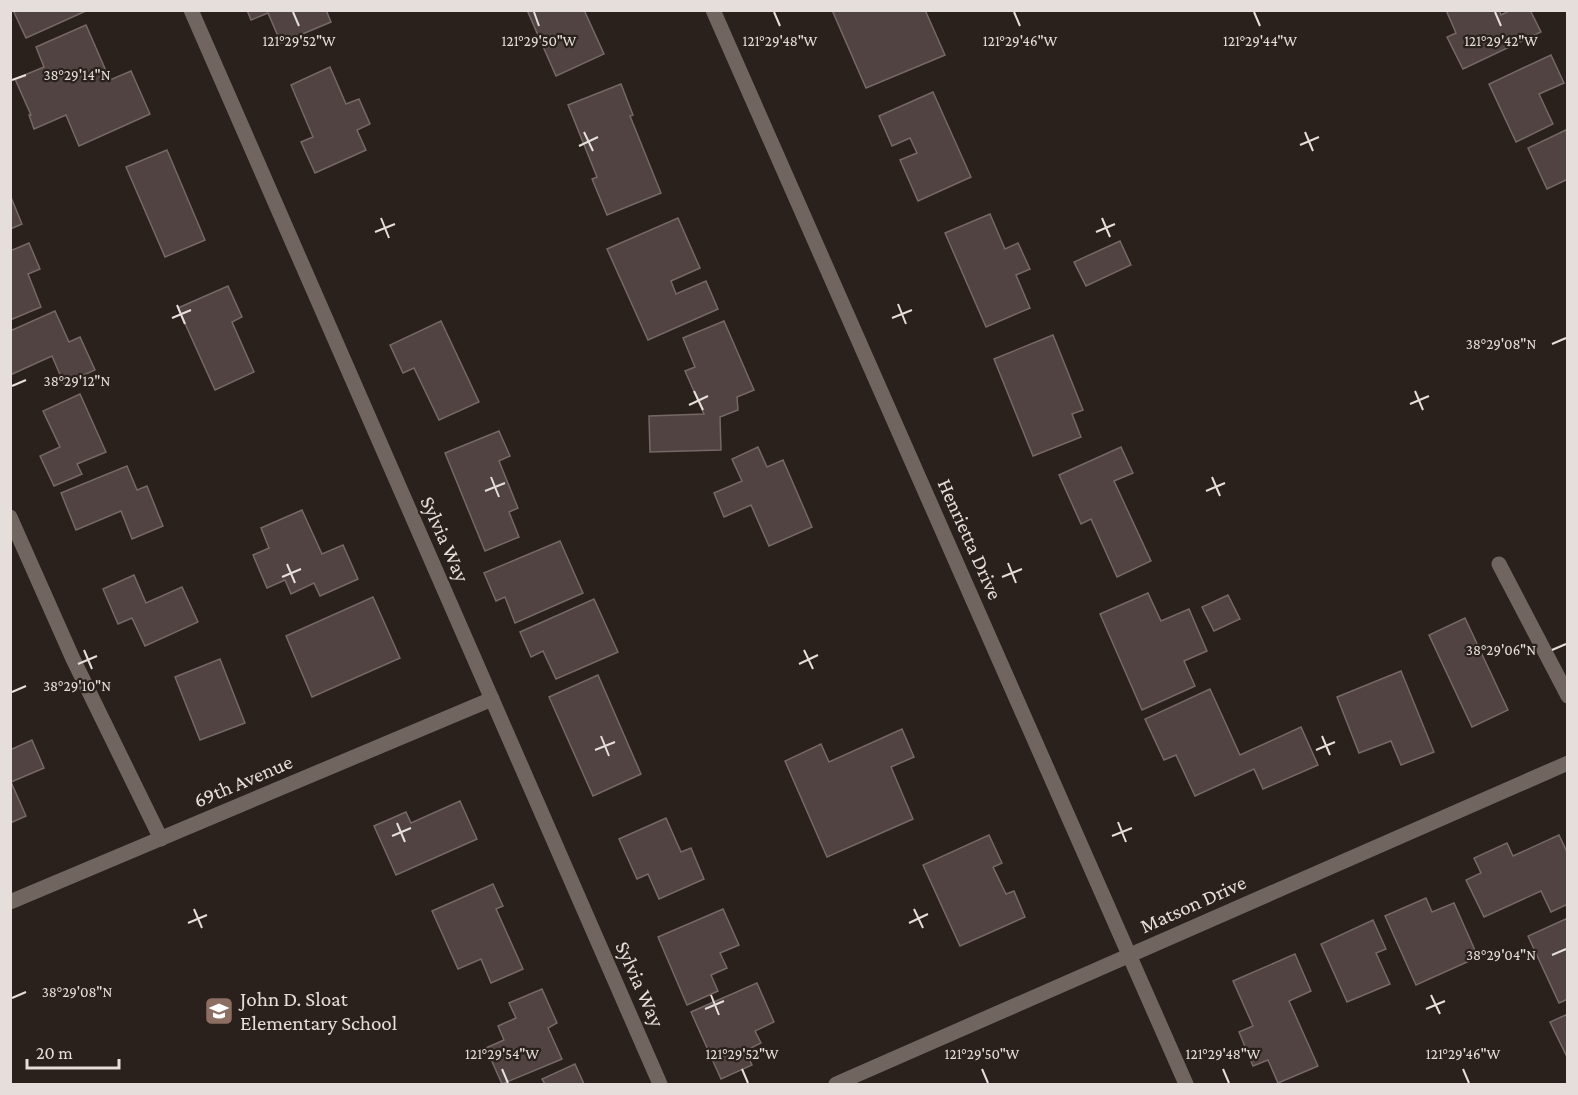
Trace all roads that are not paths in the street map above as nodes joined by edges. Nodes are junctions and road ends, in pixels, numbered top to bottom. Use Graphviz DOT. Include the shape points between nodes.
graph roads {
  1 [pos="191,10"];
  2 [pos="713,10"];
  3 [pos="10,517"];
  4 [pos="1499,564"];
  5 [pos="1568,696"];
  6 [pos="492,699"];
  7 [pos="1568,763"];
  8 [pos="161,839"];
  9 [pos="10,902"];
  10 [pos="1129,955"];
  11 [pos="660,1084"];
  12 [pos="836,1084"];
  13 [pos="1186,1084"];
  1 -- 6 [label="street, Sylvia Way"];
  2 -- 10 [label="street, Henrietta Drive"];
  3 -- 8 [label="street" via="73,659"];
  4 -- 5 [label="street"];
  6 -- 8 [label="street, 69th Avenue"];
  6 -- 11 [label="street, Sylvia Way"];
  7 -- 10 [label="street, Matson Drive"];
  8 -- 9 [label="street, 69th Avenue"];
  10 -- 12 [label="street, Matson Drive"];
  10 -- 13 [label="street, Henrietta Drive"];
}
